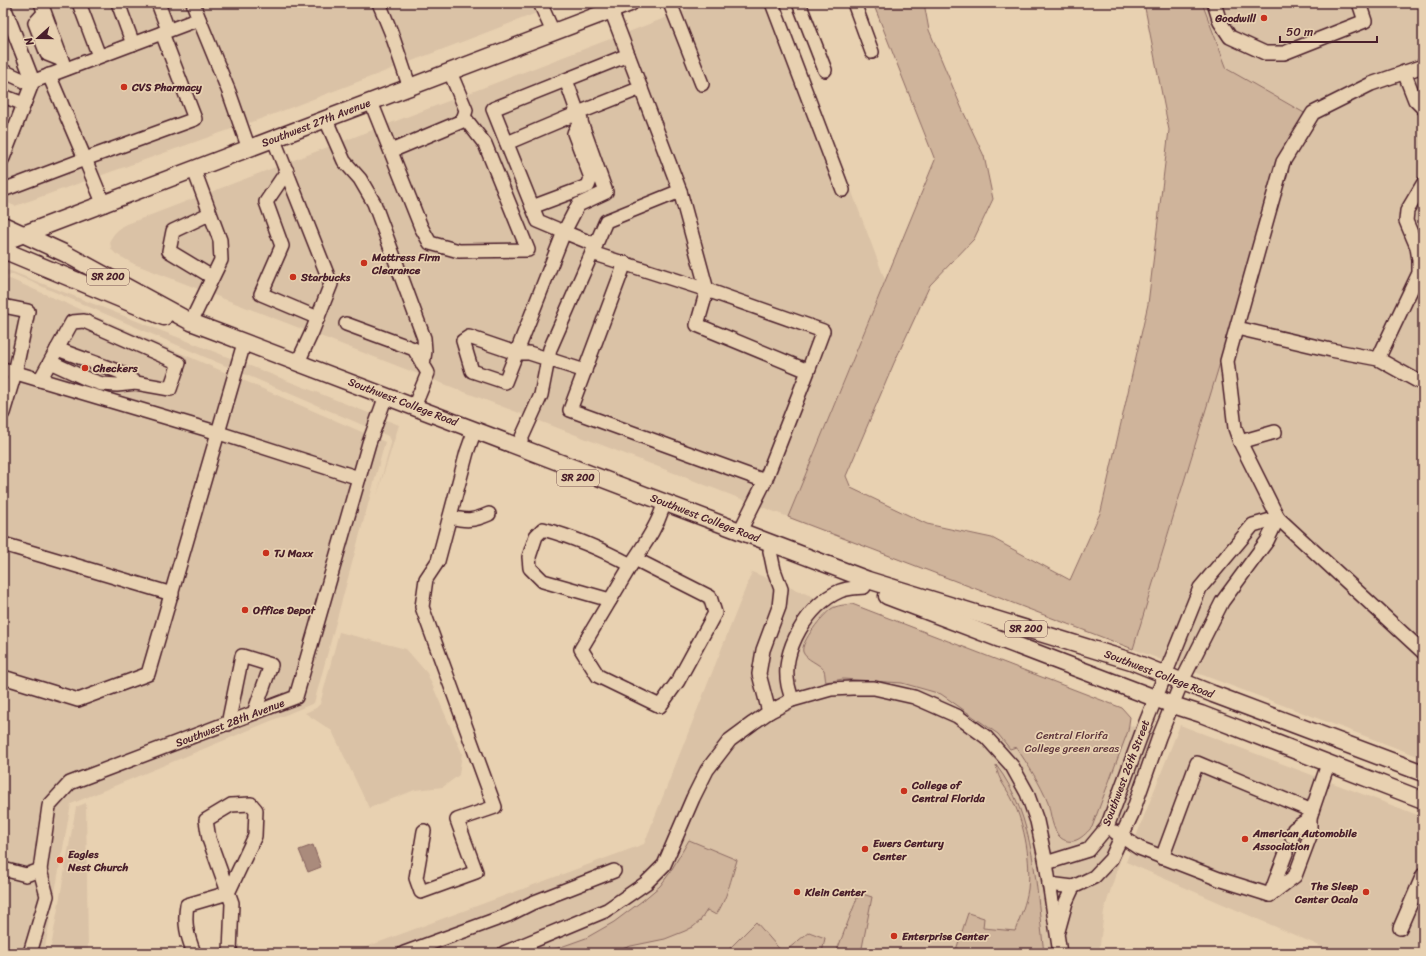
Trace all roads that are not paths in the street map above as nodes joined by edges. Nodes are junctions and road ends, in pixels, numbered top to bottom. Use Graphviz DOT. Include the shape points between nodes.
graph roads {
  1 [pos="79,3"];
  2 [pos="118,3"];
  3 [pos="158,3"];
  4 [pos="194,3"];
  5 [pos="379,3"];
  6 [pos="540,3"];
  7 [pos="630,3"];
  8 [pos="670,3"];
  9 [pos="772,3"];
  10 [pos="799,3"];
  11 [pos="854,3"];
  12 [pos="1214,3"];
  13 [pos="1359,3"];
  14 [pos="3,4"];
  15 [pos="42,8"];
  16 [pos="611,10"];
  17 [pos="199,19"];
  18 [pos="165,32"];
  19 [pos="553,32"];
  20 [pos="133,44"];
  21 [pos="872,52"];
  22 [pos="628,55"];
  23 [pos="99,56"];
  24 [pos="64,65"];
  25 [pos="1423,66"];
  26 [pos="825,70"];
  27 [pos="3,71"];
  28 [pos="450,72"];
  29 [pos="1404,72"];
  30 [pos="49,75"];
  31 [pos="566,80"];
  32 [pos="33,81"];
  33 [pos="702,84"];
  34 [pos="410,88"];
  35 [pos="641,88"];
  36 [pos="3,96"];
  37 [pos="371,102"];
  38 [pos="24,104"];
  39 [pos="1423,108"];
  40 [pos="465,114"];
  41 [pos="580,116"];
  42 [pos="326,120"];
  43 [pos="274,140"];
  44 [pos="507,143"];
  45 [pos="249,149"];
  46 [pos="391,151"];
  47 [pos="3,158"];
  48 [pos="85,159"];
  49 [pos="194,170"];
  50 [pos="287,171"];
  51 [pos="1423,184"];
  52 [pos="3,190"];
  53 [pos="843,190"];
  54 [pos="680,191"];
  55 [pos="104,205"];
  56 [pos="532,207"];
  57 [pos="209,214"];
  58 [pos="3,225"];
  59 [pos="564,232"];
  60 [pos="24,235"];
  61 [pos="3,242"];
  62 [pos="594,249"];
  63 [pos="3,250"];
  64 [pos="625,264"];
  65 [pos="212,277"];
  66 [pos="707,290"];
  67 [pos="3,306"];
  68 [pos="318,318"];
  69 [pos="191,322"];
  70 [pos="346,324"];
  71 [pos="1237,328"];
  72 [pos="58,349"];
  73 [pos="242,350"];
  74 [pos="1378,359"];
  75 [pos="548,360"];
  76 [pos="50,362"];
  77 [pos="298,362"];
  78 [pos="423,365"];
  79 [pos="9,371"];
  80 [pos="585,371"];
  81 [pos="808,371"];
  82 [pos="40,380"];
  83 [pos="136,383"];
  84 [pos="1423,384"];
  85 [pos="383,404"];
  86 [pos="414,407"];
  87 [pos="3,413"];
  88 [pos="1275,432"];
  89 [pos="219,433"];
  90 [pos="472,438"];
  91 [pos="1240,442"];
  92 [pos="518,446"];
  93 [pos="359,478"];
  94 [pos="765,481"];
  95 [pos="662,510"];
  96 [pos="489,514"];
  97 [pos="450,517"];
  98 [pos="1278,518"];
  99 [pos="740,531"];
  100 [pos="3,544"];
  101 [pos="770,552"];
  102 [pos="633,562"];
  103 [pos="864,587"];
  104 [pos="172,594"];
  105 [pos="610,600"];
  106 [pos="1423,652"];
  107 [pos="1165,675"];
  108 [pos="3,677"];
  109 [pos="1182,681"];
  110 [pos="1156,698"];
  111 [pos="792,700"];
  112 [pos="1173,705"];
  113 [pos="769,712"];
  114 [pos="254,713"];
  115 [pos="228,724"];
  116 [pos="1328,764"];
  117 [pos="1423,773"];
  118 [pos="1423,800"];
  119 [pos="1311,814"];
  120 [pos="1107,827"];
  121 [pos="424,831"];
  122 [pos="1121,837"];
  123 [pos="1292,837"];
  124 [pos="1286,853"];
  125 [pos="1162,858"];
  126 [pos="1046,863"];
  127 [pos="3,869"];
  128 [pos="40,870"];
  129 [pos="614,871"];
  130 [pos="1423,875"];
  131 [pos="1049,884"];
  132 [pos="1073,887"];
  133 [pos="228,893"];
  134 [pos="1270,895"];
  135 [pos="1400,928"];
  136 [pos="1057,936"];
  137 [pos="30,953"];
  138 [pos="194,953"];
  139 [pos="229,953"];
  140 [pos="404,953"];
  141 [pos="504,953"];
  142 [pos="1060,953"];
  1 -- 23 [label="street"];
  2 -- 20 [label="street"];
  3 -- 18 [label="street"];
  4 -- 17 [label="street"];
  5 -- 34 [label="street"];
  6 -- 19 [label="street"];
  7 -- 16 [label="main road, Southwest 27th Avenue"];
  8 -- 33 [label="street"];
  9 -- 53 [label="street"];
  10 -- 26 [label="street"];
  11 -- 21 [label="street"];
  12 -- 13 [label="street" via="1220,22 1230,37 1265,53 1284,53 1365,21"];
  14 -- 32 [label="street"];
  15 -- 24 [label="street"];
  16 -- 19 [label="main road, Southwest 27th Avenue"];
  16 -- 22 [label="street"];
  17 -- 18 [label="street"];
  17 -- 45 [label="street"];
  18 -- 20 [label="street"];
  18 -- 48 [label="street" via="195,119"];
  19 -- 28 [label="main road, Southwest 27th Avenue"];
  20 -- 23 [label="street"];
  22 -- 31 [label="street"];
  22 -- 35 [label="street"];
  23 -- 24 [label="street"];
  24 -- 30 [label="street"];
  25 -- 29 [label="street"];
  27 -- 32 [label="street" via="29,83"];
  28 -- 34 [label="main road, Southwest 27th Avenue"];
  28 -- 40 [label="street"];
  29 -- 39 [label="street" via="1415,100"];
  29 -- 71 [label="street" via="1372,84 1312,113 1283,162"];
  30 -- 32 [label="street"];
  30 -- 48 [label="street"];
  31 -- 41 [label="street"];
  31 -- 44 [label="street" via="493,109"];
  32 -- 38 [label="street"];
  34 -- 37 [label="main road, Southwest 27th Avenue"];
  35 -- 41 [label="street"];
  35 -- 54 [label="street"];
  36 -- 38 [label="street"];
  37 -- 42 [label="main road, Southwest 27th Avenue"];
  37 -- 46 [label="street"];
  38 -- 47 [label="street"];
  40 -- 46 [label="street" via="460,122"];
  40 -- 46 [label="street" via="485,144 528,250 458,251 430,242 421,227"];
  41 -- 44 [label="street"];
  41 -- 56 [label="street" via="574,133 591,178 588,186"];
  41 -- 59 [label="street" via="606,192 578,204"];
  42 -- 43 [label="main road, Southwest 27th Avenue"];
  42 -- 78 [label="street" via="342,156 364,185 374,204 424,338"];
  43 -- 45 [label="main road, Southwest 27th Avenue"];
  43 -- 50 [label="street"];
  44 -- 56 [label="street"];
  45 -- 49 [label="main road, Southwest 27th Avenue"];
  48 -- 52 [label="street"];
  48 -- 55 [label="street"];
  49 -- 55 [label="main road, Southwest 27th Avenue"];
  49 -- 57 [label="street"];
  50 -- 68 [label="street" via="331,284"];
  50 -- 68 [label="street" via="266,202 282,246 261,294"];
  51 -- 74 [label="street" via="1407,211 1406,221 1417,247 1419,273"];
  54 -- 62 [label="street" via="606,221"];
  54 -- 66 [label="street"];
  55 -- 60 [label="main road, Southwest 27th Avenue"];
  56 -- 59 [label="street" via="538,221"];
  57 -- 65 [label="street" via="220,240 221,260"];
  57 -- 65 [label="street" via="173,231 169,251"];
  58 -- 60 [label="main road, Southwest College Road / SR 200"];
  59 -- 62 [label="street"];
  59 -- 75 [label="street" via="516,353 529,353"];
  60 -- 61 [label="main road, Southwest 27th Avenue"];
  60 -- 69 [label="main road, Southwest College Road / SR 200" via="64,252"];
  62 -- 64 [label="street"];
  62 -- 75 [label="street" via="550,349"];
  63 -- 73 [label="main road, Southwest College Road / SR 200"];
  64 -- 66 [label="street"];
  64 -- 80 [label="street"];
  65 -- 69 [label="street"];
  66 -- 81 [label="street" via="697,325"];
  66 -- 81 [label="street" via="823,331"];
  67 -- 79 [label="street" via="28,311"];
  68 -- 77 [label="street"];
  69 -- 77 [label="main road, Southwest College Road / SR 200"];
  70 -- 78 [label="street" via="414,350"];
  71 -- 74 [label="street"];
  71 -- 91 [label="street" via="1228,361 1235,428"];
  72 -- 76 [label="street"];
  72 -- 83 [label="street" via="120,372"];
  72 -- 83 [label="street" via="72,322 84,321 179,363 170,389"];
  73 -- 85 [label="main road, Southwest College Road / SR 200"];
  73 -- 89 [label="street"];
  74 -- 84 [label="street"];
  75 -- 80 [label="street"];
  75 -- 92 [label="street" via="541,395"];
  76 -- 82 [label="street"];
  76 -- 83 [label="street" via="102,384"];
  77 -- 86 [label="main road, Southwest College Road / SR 200"];
  78 -- 86 [label="street" via="428,373"];
  79 -- 82 [label="street"];
  79 -- 87 [label="street"];
  80 -- 94 [label="street" via="570,410"];
  81 -- 94 [label="street"];
  82 -- 89 [label="street"];
  85 -- 90 [label="main road, Southwest College Road / SR 200"];
  85 -- 93 [label="street, Southwest 28th Avenue"];
  86 -- 92 [label="main road, Southwest College Road / SR 200"];
  88 -- 91 [label="street"];
  89 -- 93 [label="street"];
  89 -- 104 [label="street"];
  90 -- 95 [label="main road, Southwest College Road / SR 200"];
  90 -- 97 [label="street"];
  91 -- 98 [label="street"];
  92 -- 99 [label="main road, Southwest College Road / SR 200"];
  93 -- 114 [label="street, Southwest 28th Avenue" via="296,697"];
  94 -- 99 [label="street"];
  95 -- 101 [label="main road, Southwest College Road / SR 200"];
  95 -- 102 [label="street" via="657,525"];
  96 -- 97 [label="street" via="464,521"];
  97 -- 121 [label="street" via="438,560 426,580 422,607 495,807 457,820 476,872 421,892 416,878"];
  98 -- 106 [label="street"];
  98 -- 107 [label="street, Southwest 26th Street" via="1253,525 1200,588"];
  98 -- 109 [label="street, Southwest 26th Street" via="1267,541 1222,602"];
  99 -- 107 [label="main road, Southwest College Road / SR 200" via="868,580 1131,661"];
  100 -- 104 [label="street"];
  101 -- 103 [label="main road, Southwest College Road / SR 200"];
  101 -- 113 [label="street" via="782,590 779,607 763,650 759,674"];
  102 -- 105 [label="street"];
  102 -- 105 [label="street" via="559,533 543,529 536,536 529,557 530,568 543,581"];
  102 -- 105 [label="street" via="710,597 715,612 678,681 660,706 598,676 582,650"];
  103 -- 110 [label="main road, Southwest College Road / SR 200"];
  103 -- 111 [label="street" via="841,590 821,602 803,624 791,646 788,684"];
  104 -- 108 [label="street" via="148,674 78,700"];
  107 -- 109 [label="main road, Southwest College Road / SR 200"];
  107 -- 110 [label="street, Southwest 26th Street"];
  109 -- 112 [label="street, Southwest 26th Street"];
  109 -- 117 [label="main road, Southwest College Road / SR 200"];
  110 -- 112 [label="main road, Southwest College Road / SR 200"];
  110 -- 120 [label="street, Southwest 26th Street"];
  111 -- 113 [label="street"];
  111 -- 126 [label="street" via="831,689 874,688 914,697 957,716 986,737 1012,766 1037,821"];
  112 -- 116 [label="main road, Southwest College Road / SR 200"];
  112 -- 122 [label="street, Southwest 26th Street"];
  113 -- 141 [label="street" via="730,740 707,770 664,865 646,883 607,910"];
  114 -- 115 [label="street, Southwest 28th Avenue"];
  114 -- 115 [label="street" via="271,665 242,656"];
  115 -- 128 [label="street, Southwest 28th Avenue" via="70,783 49,806"];
  116 -- 118 [label="main road, Southwest College Road / SR 200"];
  116 -- 119 [label="street"];
  119 -- 123 [label="street" via="1294,829"];
  119 -- 125 [label="street" via="1197,763"];
  119 -- 134 [label="street" via="1310,836 1295,876"];
  120 -- 122 [label="street"];
  120 -- 126 [label="street, Southwest 26th Street" via="1088,850"];
  122 -- 125 [label="street"];
  122 -- 132 [label="street, Southwest 26th Street" via="1111,859 1094,877"];
  124 -- 134 [label="street"];
  125 -- 134 [label="street"];
  126 -- 131 [label="street"];
  127 -- 128 [label="street" via="26,875"];
  128 -- 137 [label="street" via="47,896"];
  129 -- 140 [label="street"];
  130 -- 135 [label="street"];
  131 -- 132 [label="street"];
  131 -- 136 [label="street"];
  132 -- 136 [label="street"];
  133 -- 133 [label="street" via="209,840 206,820 232,805 251,804 256,810 255,836"];
  133 -- 138 [label="street" via="187,905 184,919"];
  133 -- 139 [label="street" via="232,903"];
  136 -- 142 [label="street"];
}
